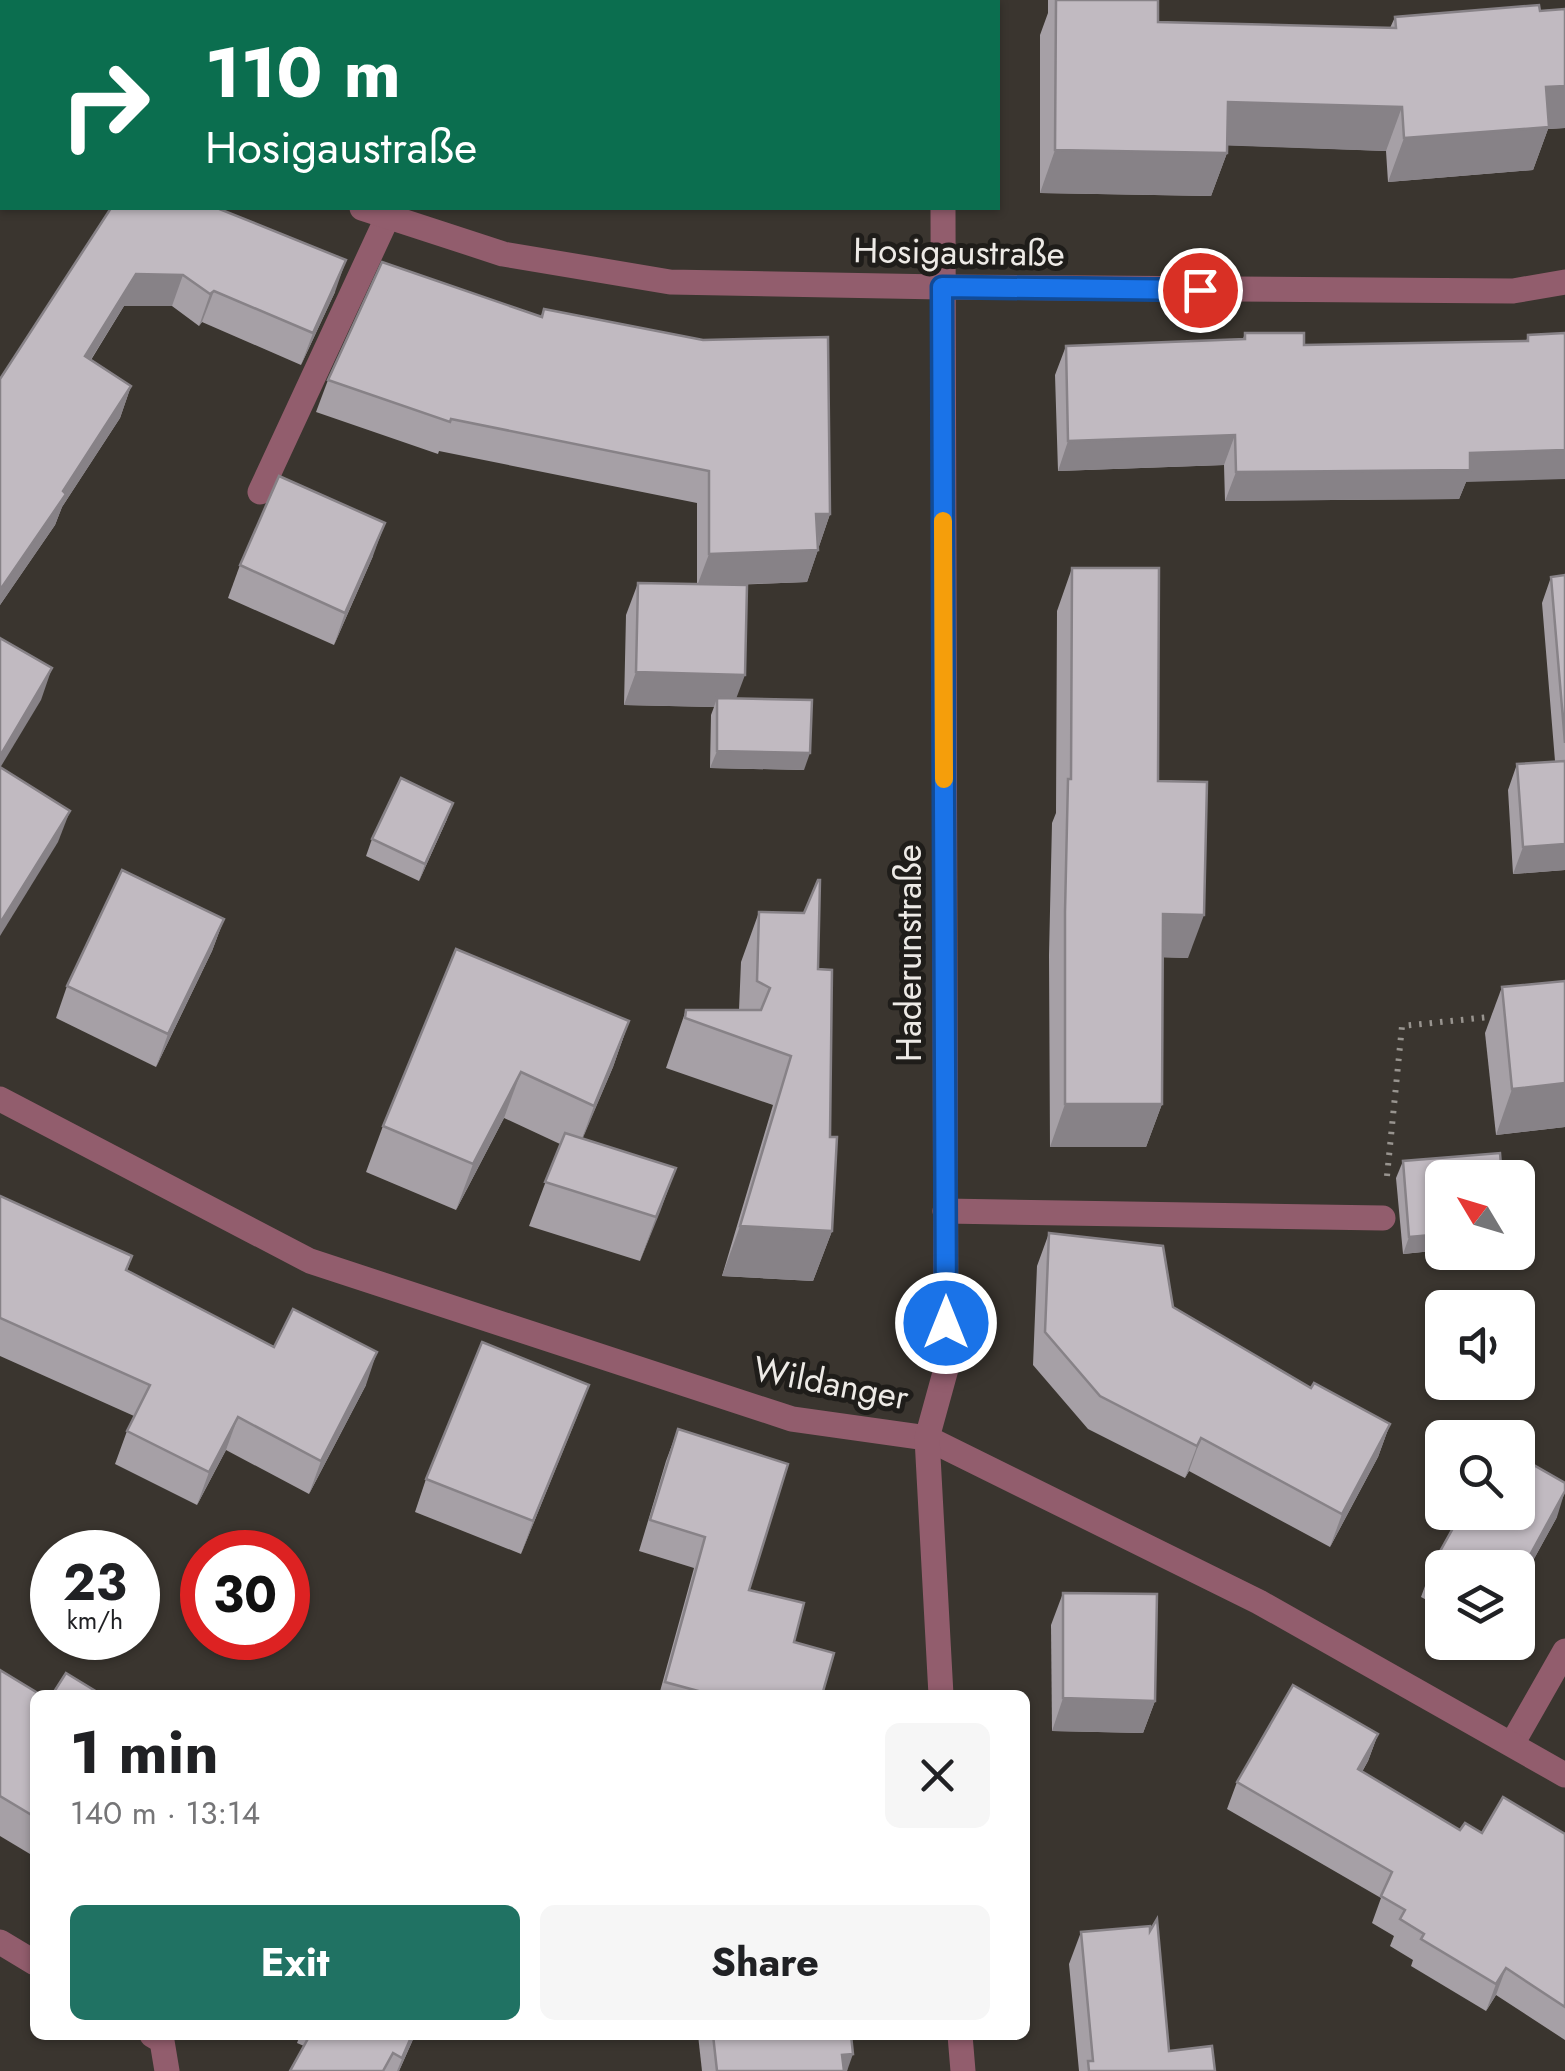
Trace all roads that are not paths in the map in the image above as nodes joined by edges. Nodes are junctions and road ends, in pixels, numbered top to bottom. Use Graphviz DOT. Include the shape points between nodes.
graph roads {
  1 [pos="368,210"];
  2 [pos="942,210"];
  3 [pos="388,216"];
  4 [pos="1565,282"];
  5 [pos="942,287"];
  6 [pos="260,492"];
  7 [pos="0,1099"];
  8 [pos="946,1211"];
  9 [pos="1383,1218"];
  10 [pos="927,1438"];
  11 [pos="1565,1651"];
  12 [pos="941,1690"];
  13 [pos="1512,1744"];
  14 [pos="1565,1776"];
  15 [pos="0,1942"];
  16 [pos="30,1960"];
  17 [pos="160,2040"];
  18 [pos="960,2040"];
  19 [pos="166,2071"];
  20 [pos="963,2071"];
  1 -- 3 [label="street, Hosigaustraße"];
  2 -- 5 [label="street, Haderunstraße"];
  3 -- 5 [label="street, Hosigaustraße" via="504,254 670,282"];
  3 -- 6 [label="street"];
  4 -- 5 [label="street, Hosigaustraße" via="1513,292"];
  5 -- 8 [label="street, Haderunstraße"];
  7 -- 10 [label="street, Wildanger" via="310,1261 792,1419"];
  8 -- 9 [label="street"];
  8 -- 10 [label="street, Haderunstraße" via="946,1369"];
  10 -- 12 [label="street, Haderunstraße"];
  10 -- 13 [label="street, Wildanger" via="1260,1602"];
  11 -- 13 [label="street"];
  13 -- 14 [label="street, Wildanger"];
  15 -- 16 [label="street"];
  17 -- 19 [label="street"];
  18 -- 20 [label="street"];
}
